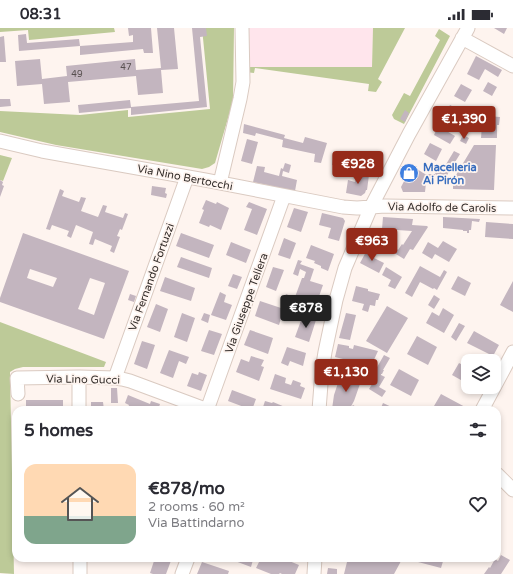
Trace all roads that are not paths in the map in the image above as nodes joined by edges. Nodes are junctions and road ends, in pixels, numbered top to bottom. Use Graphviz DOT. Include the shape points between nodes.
graph roads {
  1 [pos="242,28"];
  2 [pos="465,33"];
  3 [pos="513,66"];
  4 [pos="0,141"];
  5 [pos="187,177"];
  6 [pos="220,183"];
  7 [pos="284,196"];
  8 [pos="371,206"];
  9 [pos="513,208"];
  10 [pos="513,352"];
  11 [pos="79,377"];
  12 [pos="115,378"];
  13 [pos="18,394"];
  14 [pos="79,406"];
  15 [pos="197,406"];
  16 [pos="209,406"];
  17 [pos="319,406"];
  18 [pos="484,406"];
  19 [pos="501,478"];
  20 [pos="513,490"];
  21 [pos="80,562"];
  22 [pos="186,562"];
  23 [pos="315,562"];
  24 [pos="80,574"];
  25 [pos="182,574"];
  26 [pos="314,574"];
  1 -- 6 [label="street" via="240,104"];
  2 -- 3 [label="street"];
  2 -- 8 [label="street"];
  4 -- 5 [label="street, Via Nino Bertocchi"];
  5 -- 6 [label="street, Via Nino Bertocchi"];
  5 -- 12 [label="street, Via Fernando Fortuzzi"];
  6 -- 7 [label="street, Via Nino Bertocchi"];
  7 -- 8 [label="street, Via Nino Bertocchi" via="344,207"];
  7 -- 16 [label="street, Via Giuseppe Tellera"];
  8 -- 9 [label="street, Via Adolfo de Carolis"];
  8 -- 17 [label="street" via="345,268 336,300 322,371"];
  10 -- 18 [label="street"];
  11 -- 12 [label="street, Via Lino Gucci"];
  11 -- 13 [label="street, Via Lino Gucci" via="17,378"];
  11 -- 14 [label="street"];
  12 -- 15 [label="street, Via Lino Gucci"];
  19 -- 20 [label="street"];
  21 -- 24 [label="street"];
  22 -- 25 [label="street"];
  23 -- 26 [label="street"];
}
